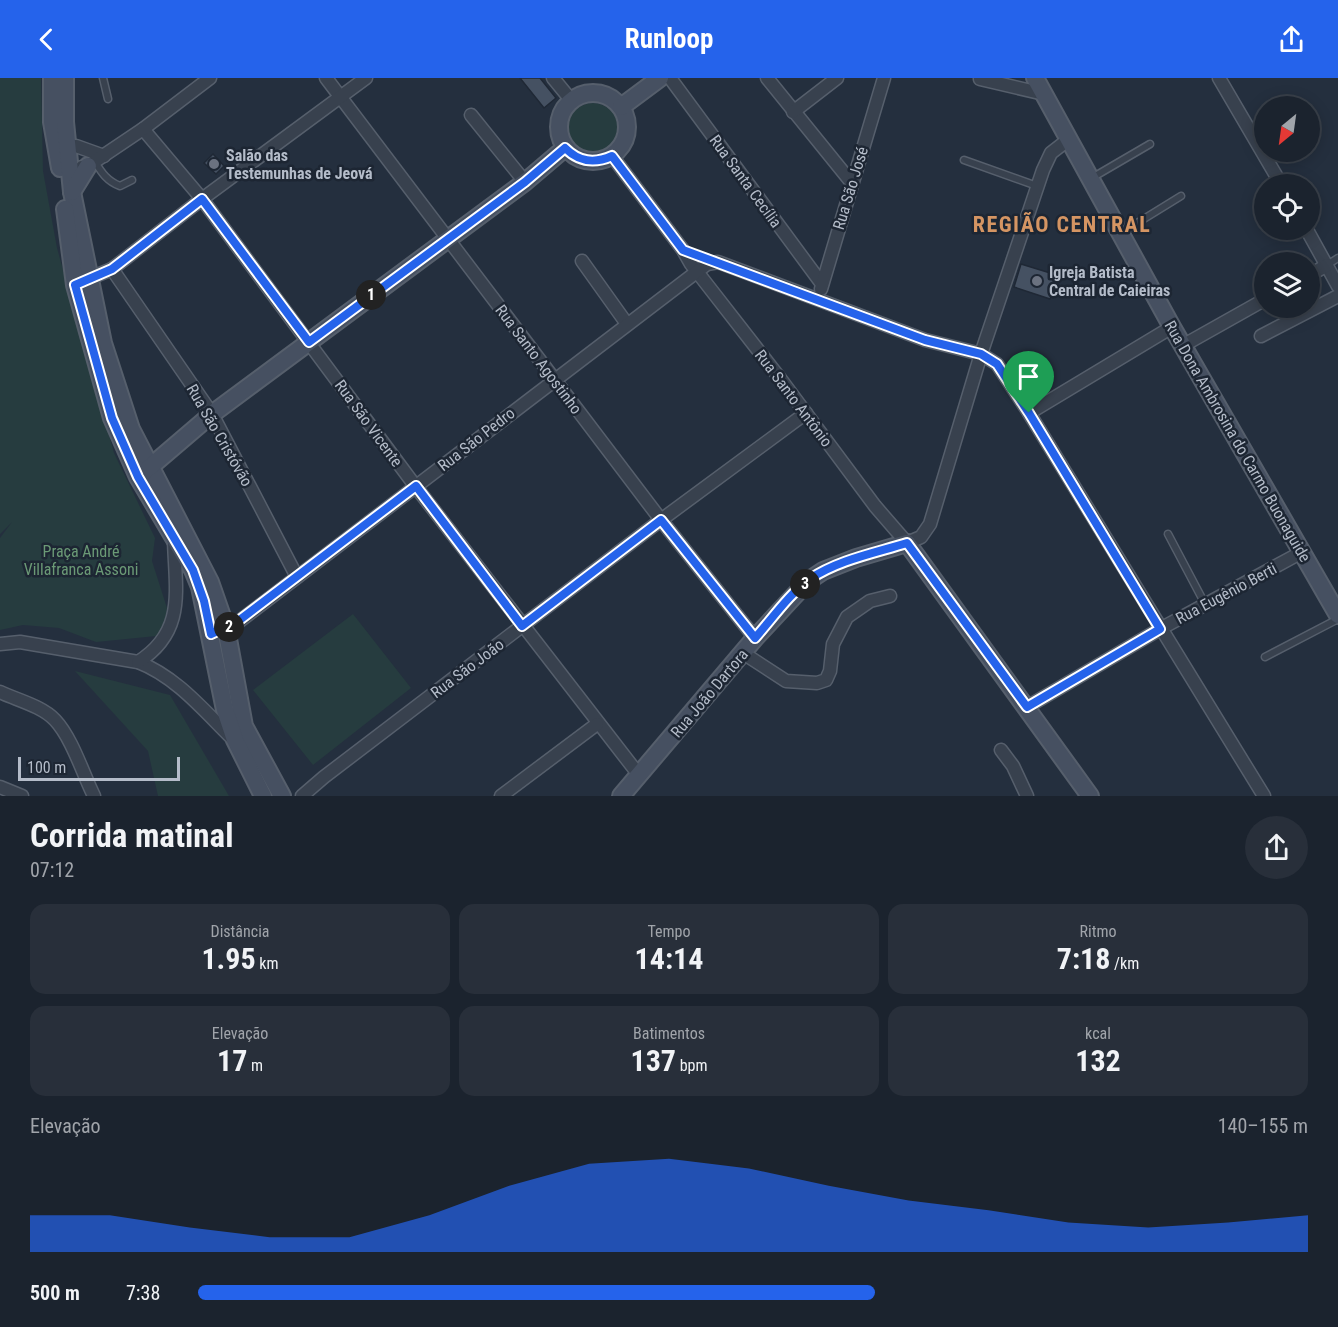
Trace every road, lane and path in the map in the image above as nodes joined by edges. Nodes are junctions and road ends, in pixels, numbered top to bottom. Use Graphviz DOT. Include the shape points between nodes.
graph roads {
  1 [pos="52,78"];
  2 [pos="65,78"];
  3 [pos="103,78"];
  4 [pos="210,78"];
  5 [pos="326,78"];
  6 [pos="366,78"];
  7 [pos="553,78"];
  8 [pos="660,78"];
  9 [pos="670,78"];
  10 [pos="767,78"];
  11 [pos="837,78"];
  12 [pos="884,78"];
  13 [pos="1035,78"];
  14 [pos="1219,78"];
  15 [pos="980,79"];
  16 [pos="1044,94"];
  17 [pos="341,98"];
  18 [pos="108,99"];
  19 [pos="571,100"];
  20 [pos="621,106"];
  21 [pos="793,112"];
  22 [pos="471,115"];
  23 [pos="143,129"];
  24 [pos="1069,139"];
  25 [pos="1150,144"];
  26 [pos="66,146"];
  27 [pos="565,148"];
  28 [pos="612,156"];
  29 [pos="964,160"];
  30 [pos="96,161"];
  31 [pos="65,168"];
  32 [pos="1275,174"];
  33 [pos="1090,179"];
  34 [pos="132,180"];
  35 [pos="525,182"];
  36 [pos="852,183"];
  37 [pos="1038,186"];
  38 [pos="72,192"];
  39 [pos="1181,196"];
  40 [pos="202,199"];
  41 [pos="1121,233"];
  42 [pos="447,239"];
  43 [pos="1315,240"];
  44 [pos="683,250"];
  45 [pos="582,261"];
  46 [pos="712,262"];
  47 [pos="1333,262"];
  48 [pos="112,269"];
  49 [pos="697,272"];
  50 [pos="81,282"];
  51 [pos="822,284"];
  52 [pos="1338,286"];
  53 [pos="1338,296"];
  54 [pos="818,299"];
  55 [pos="1254,306"];
  56 [pos="627,324"];
  57 [pos="1172,327"];
  58 [pos="1261,336"];
  59 [pos="309,342"];
  60 [pos="1184,345"];
  61 [pos="981,354"];
  62 [pos="554,379"];
  63 [pos="806,413"];
  64 [pos="1029,413"];
  65 [pos="212,414"];
  66 [pos="144,472"];
  67 [pos="416,486"];
  68 [pos="661,520"];
  69 [pos="1168,534"];
  70 [pos="174,537"];
  71 [pos="907,543"];
  72 [pos="1302,552"];
  73 [pos="297,577"];
  74 [pos="890,596"];
  75 [pos="1205,604"];
  76 [pos="1338,617"];
  77 [pos="522,626"];
  78 [pos="1160,629"];
  79 [pos="219,631"];
  80 [pos="755,638"];
  81 [pos="0,644"];
  82 [pos="743,653"];
  83 [pos="1265,657"];
  84 [pos="138,662"];
  85 [pos="0,692"];
  86 [pos="1027,707"];
  87 [pos="597,724"];
  88 [pos="235,740"];
  89 [pos="1001,750"];
  90 [pos="639,775"];
  91 [pos="0,787"];
  92 [pos="89,793"];
  93 [pos="22,796"];
  94 [pos="263,796"];
  95 [pos="282,796"];
  96 [pos="302,796"];
  97 [pos="501,796"];
  98 [pos="621,796"];
  99 [pos="1027,796"];
  100 [pos="1090,796"];
  101 [pos="1264,796"];
  1 -- 26 [label="street" via="52,122"];
  2 -- 26 [label="street"];
  3 -- 18 [label="lane"];
  4 -- 23 [label="street"];
  5 -- 17 [label="street, Rua Santo Agostinho"];
  6 -- 17 [label="street"];
  7 -- 19 [label="street"];
  8 -- 20 [label="street"];
  9 -- 51 [label="street, Rua Santa Cecília"];
  10 -- 21 [label="street"];
  11 -- 21 [label="street"];
  12 -- 36 [label="street, Rua São José"];
  13 -- 16 [label="street, Rua Dona Ambrosina do Carmo Buonaguide"];
  14 -- 32 [label="street"];
  15 -- 16 [label="street"];
  16 -- 24 [label="street, Rua Dona Ambrosina do Carmo Buonaguide"];
  17 -- 40 [label="street"];
  17 -- 42 [label="street, Rua Santo Agostinho"];
  19 -- 20 [label="street" via="592,92 604,94"];
  19 -- 27 [label="street" via="564,107 558,126"];
  20 -- 28 [label="street" via="628,129 626,140"];
  21 -- 36 [label="street"];
  22 -- 35 [label="street"];
  23 -- 30 [label="street"];
  23 -- 40 [label="street, Rua São Vicente"];
  24 -- 33 [label="street, Rua Dona Ambrosina do Carmo Buonaguide"];
  24 -- 37 [label="street" via="1051,153"];
  25 -- 33 [label="lane"];
  26 -- 30 [label="street"];
  26 -- 31 [label="street"];
  27 -- 28 [label="street" via="591,162"];
  27 -- 35 [label="street"];
  28 -- 44 [label="street, Rua Santo Antônio"];
  29 -- 37 [label="lane"];
  30 -- 31 [label="street"];
  30 -- 34 [label="lane" via="112,183 120,186"];
  30 -- 38 [label="street"];
  31 -- 38 [label="street"];
  31 -- 50 [label="street"];
  33 -- 41 [label="street, Rua Dona Ambrosina do Carmo Buonaguide"];
  35 -- 42 [label="street"];
  36 -- 51 [label="street, Rua São José"];
  37 -- 61 [label="street"];
  38 -- 50 [label="street"];
  39 -- 41 [label="lane"];
  40 -- 48 [label="street"];
  40 -- 59 [label="street, Rua São Vicente"];
  41 -- 57 [label="street, Rua Dona Ambrosina do Carmo Buonaguide"];
  42 -- 59 [label="street"];
  42 -- 62 [label="street, Rua Santo Agostinho"];
  43 -- 47 [label="street"];
  44 -- 46 [label="street"];
  44 -- 49 [label="street, Rua Santo Antônio"];
  45 -- 56 [label="street"];
  46 -- 49 [label="street, Rua São Pedro"];
  46 -- 54 [label="street"];
  47 -- 52 [label="street"];
  48 -- 50 [label="street"];
  48 -- 65 [label="street, Rua São Cristóvão"];
  49 -- 56 [label="street, Rua São Pedro"];
  49 -- 63 [label="street, Rua Santo Antônio"];
  50 -- 66 [label="street"];
  51 -- 54 [label="street, Rua São José"];
  53 -- 58 [label="street"];
  54 -- 61 [label="street" via="925,340"];
  55 -- 60 [label="street"];
  56 -- 62 [label="street, Rua São Pedro"];
  57 -- 60 [label="street, Rua Dona Ambrosina do Carmo Buonaguide"];
  57 -- 64 [label="street"];
  59 -- 65 [label="street"];
  59 -- 67 [label="street, Rua São Vicente"];
  60 -- 72 [label="street, Rua Dona Ambrosina do Carmo Buonaguide"];
  61 -- 64 [label="street" via="997,364"];
  61 -- 71 [label="street" via="930,524 921,537"];
  62 -- 67 [label="street, Rua São Pedro"];
  62 -- 68 [label="street, Rua Santo Agostinho"];
  63 -- 68 [label="street, Rua São João"];
  63 -- 71 [label="street, Rua Santo Antônio"];
  64 -- 78 [label="street"];
  65 -- 66 [label="street"];
  65 -- 73 [label="street, Rua São Cristóvão"];
  66 -- 70 [label="street"];
  66 -- 79 [label="street" via="210,582"];
  67 -- 73 [label="street, Rua São Pedro"];
  67 -- 77 [label="street, Rua São Vicente"];
  68 -- 77 [label="street, Rua São João"];
  68 -- 80 [label="street, Rua Santo Agostinho"];
  69 -- 75 [label="lane"];
  70 -- 79 [label="street"];
  70 -- 84 [label="street" via="173,619 163,642"];
  71 -- 80 [label="street, Rua João Dartora" via="823,571 808,581"];
  71 -- 86 [label="street"];
  72 -- 75 [label="street, Rua Eugênio Berti"];
  72 -- 76 [label="street, Rua Dona Ambrosina do Carmo Buonaguide"];
  73 -- 79 [label="street, Rua São Pedro"];
  74 -- 82 [label="street" via="870,601 847,617 833,644 825,680 786,681"];
  75 -- 78 [label="street, Rua Eugênio Berti"];
  76 -- 83 [label="lane"];
  77 -- 87 [label="street, Rua São Vicente"];
  77 -- 96 [label="street, Rua São João"];
  78 -- 86 [label="street, Rua Eugênio Berti"];
  78 -- 101 [label="street"];
  79 -- 88 [label="street" via="225,710"];
  79 -- 95 [label="street" via="244,726"];
  80 -- 82 [label="street, Rua João Dartora"];
  81 -- 84 [label="street" via="20,642"];
  82 -- 90 [label="street, Rua João Dartora"];
  84 -- 88 [label="street" via="166,676"];
  85 -- 92 [label="street" via="55,720"];
  86 -- 100 [label="street"];
  87 -- 90 [label="street, Rua São Vicente"];
  87 -- 97 [label="street"];
  88 -- 94 [label="street"];
  89 -- 99 [label="street"];
  90 -- 98 [label="street, Rua João Dartora"];
  91 -- 93 [label="street"];
}
